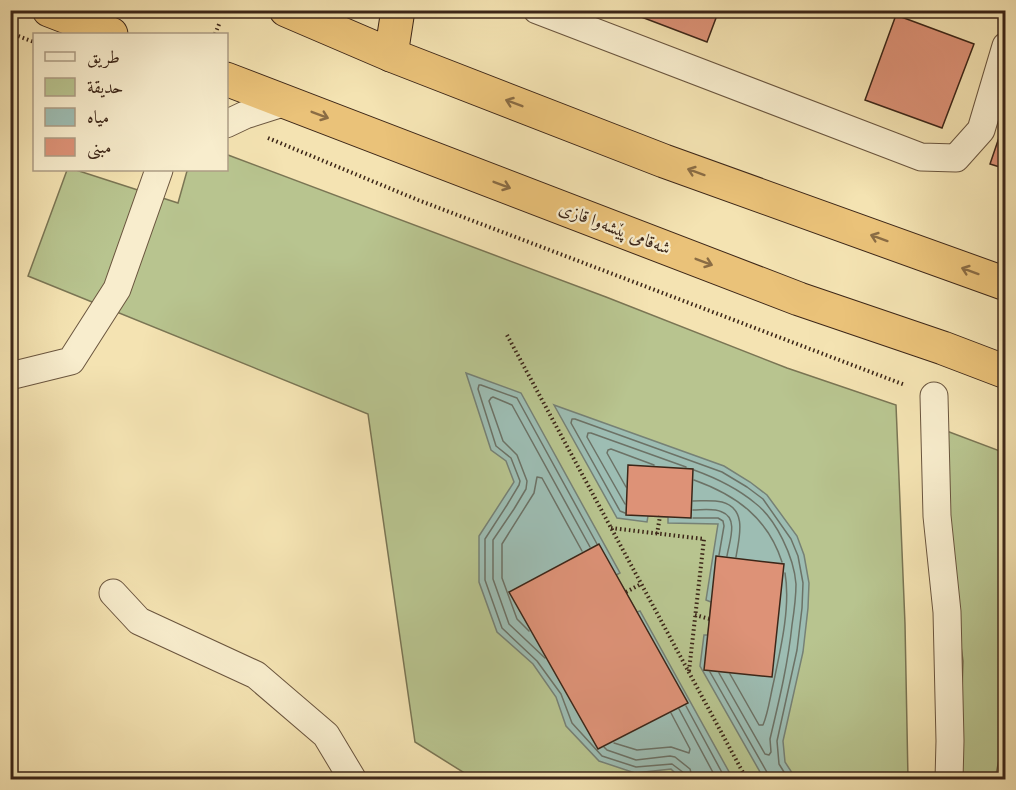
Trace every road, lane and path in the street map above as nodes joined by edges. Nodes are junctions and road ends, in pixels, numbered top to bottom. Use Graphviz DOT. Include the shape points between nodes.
graph roads {
  1 [pos="286,10"];
  2 [pos="398,10"];
  3 [pos="537,10"];
  4 [pos="65,21"];
  5 [pos="220,22"];
  6 [pos="10,33"];
  7 [pos="107,33"];
  8 [pos="215,33"];
  9 [pos="33,42"];
  10 [pos="1005,46"];
  11 [pos="391,55"];
  12 [pos="228,80"];
  13 [pos="286,102"];
  14 [pos="228,123"];
  15 [pos="159,171"];
  16 [pos="1005,284"];
  17 [pos="507,335"];
  18 [pos="943,348"];
  19 [pos="1005,372"];
  20 [pos="10,376"];
  21 [pos="905,385"];
  22 [pos="933,396"];
  23 [pos="1005,396"];
  24 [pos="660,516"];
  25 [pos="611,528"];
  26 [pos="657,534"];
  27 [pos="641,584"];
  28 [pos="626,592"];
  29 [pos="113,593"];
  30 [pos="695,615"];
  31 [pos="710,619"];
  32 [pos="689,672"];
  33 [pos="353,780"];
  34 [pos="747,780"];
  35 [pos="949,780"];
  1 -- 11 [label="highway"];
  2 -- 11 [label="highway"];
  3 -- 10 [label="street" via="921,157 956,158 981,130"];
  4 -- 7 [label="highway"];
  5 -- 8 [label="path"];
  6 -- 9 [label="path"];
  16 -- 11 [label="highway, one-way" via="664,161"];
  12 -- 13 [label="highway, شەقامی پێشەوا قازی"];
  13 -- 14 [label="street"];
  13 -- 18 [label="highway, شەقامی پێشەوا قازی, one-way" via="800,299"];
  14 -- 21 [label="path" via="418,200"];
  15 -- 20 [label="street" via="117,288 71,361"];
  17 -- 25 [label="path"];
  18 -- 19 [label="highway, شەقامی پێشەوا قازی"];
  18 -- 23 [label="highway"];
  22 -- 35 [label="street" via="937,516 947,612"];
  24 -- 26 [label="path"];
  25 -- 26 [label="path"];
  25 -- 27 [label="path"];
  26 -- 30 [label="path" via="704,540"];
  27 -- 28 [label="path"];
  27 -- 32 [label="path"];
  29 -- 33 [label="street" via="139,621 256,675 326,735"];
  30 -- 31 [label="path"];
  30 -- 32 [label="path"];
  32 -- 34 [label="path"];
}
